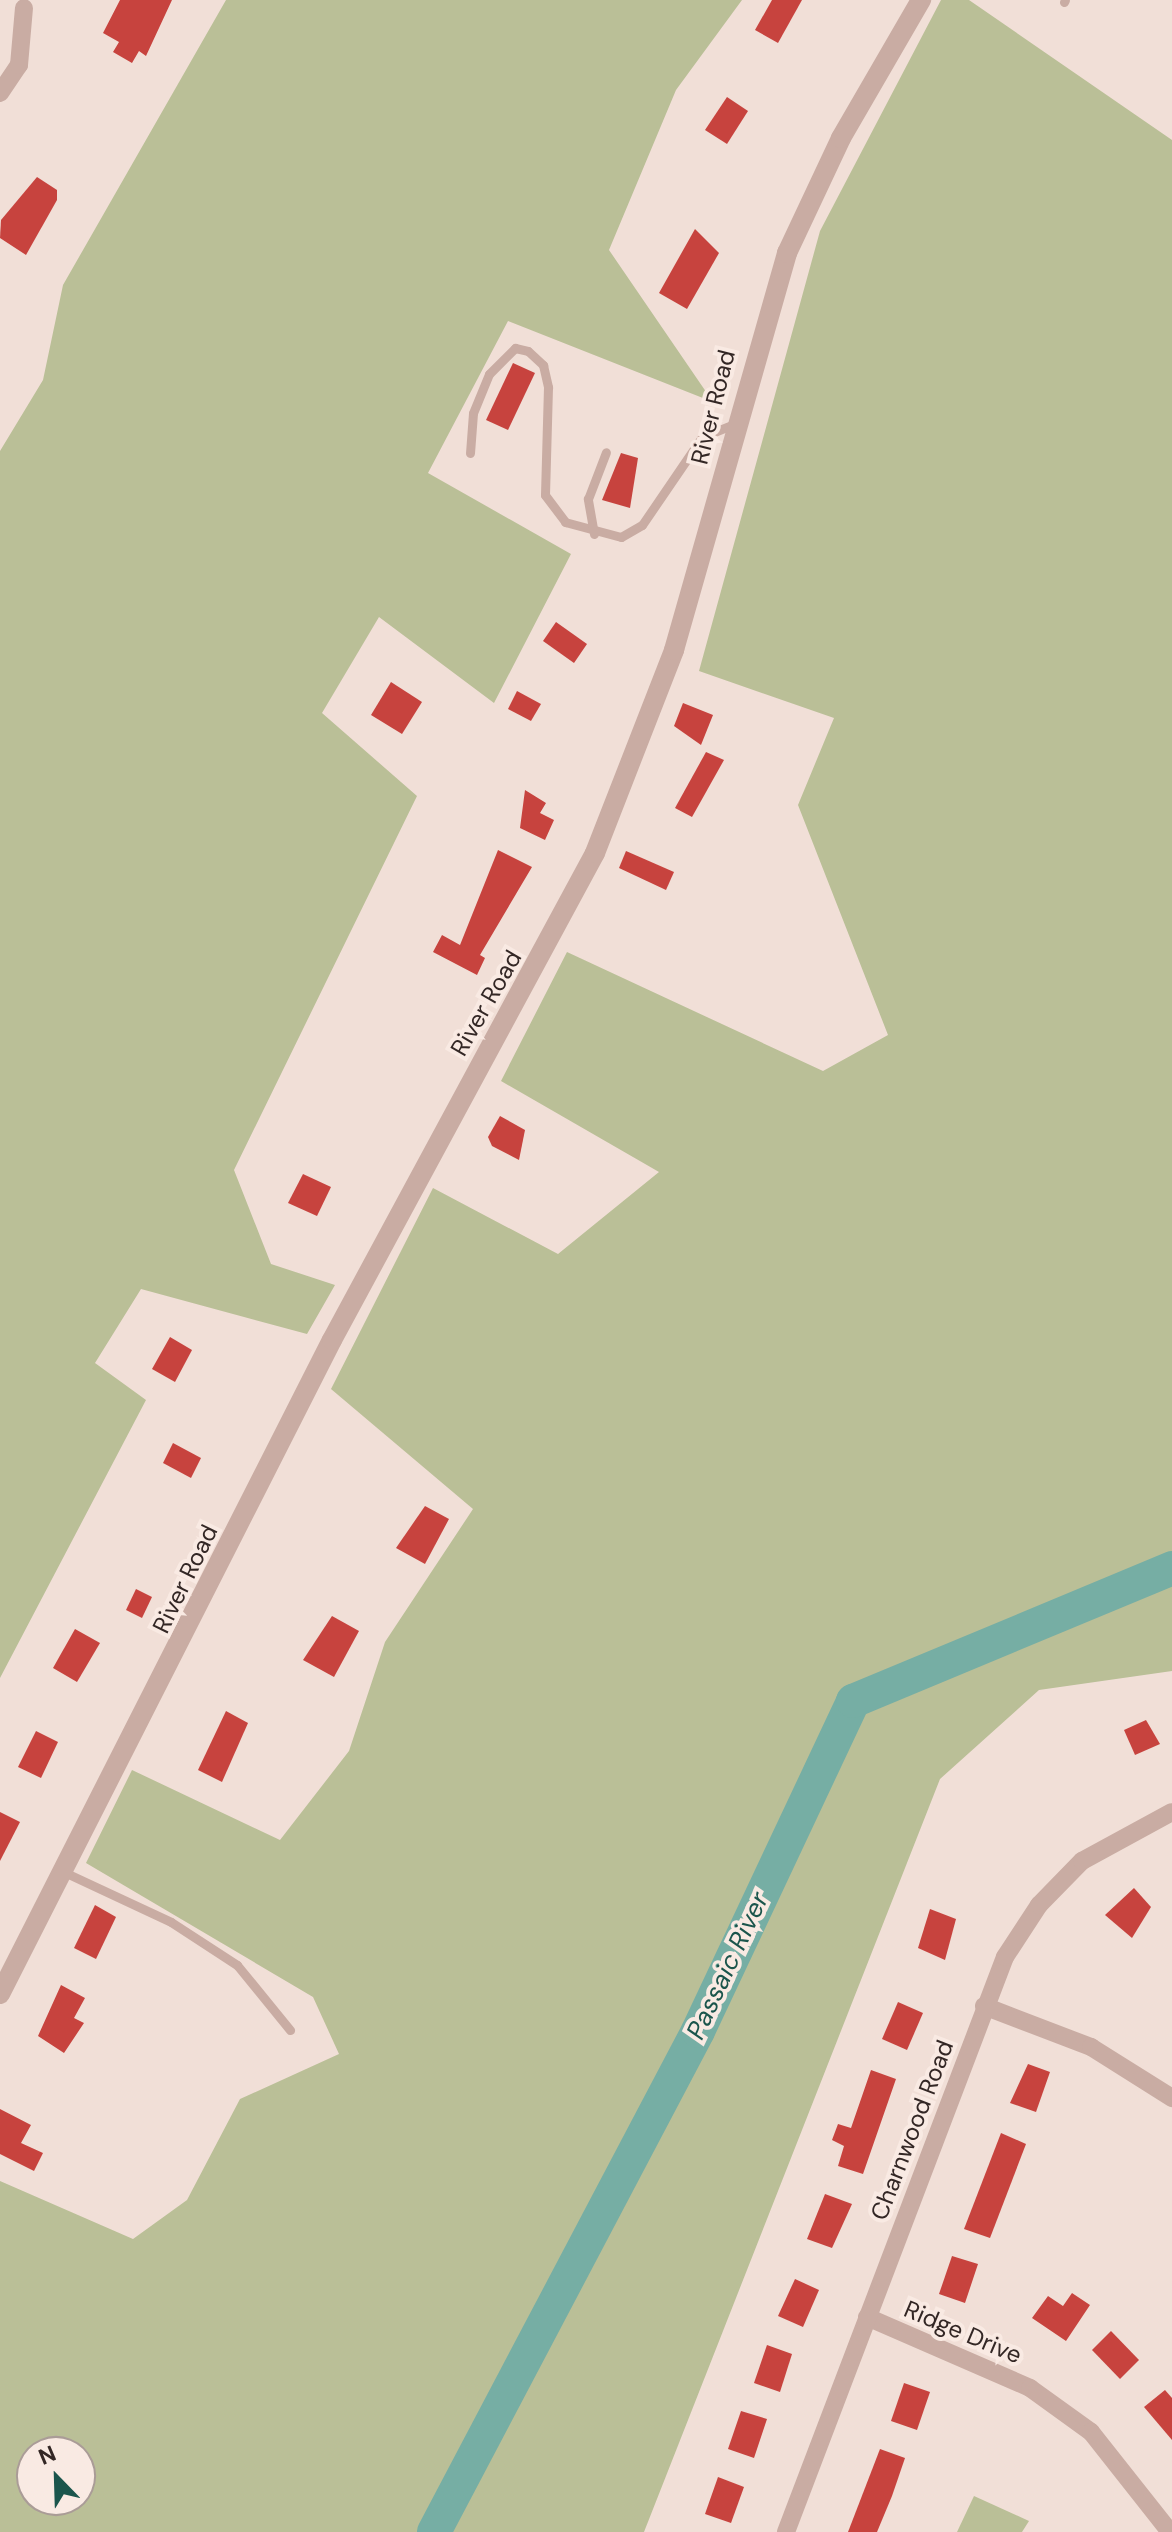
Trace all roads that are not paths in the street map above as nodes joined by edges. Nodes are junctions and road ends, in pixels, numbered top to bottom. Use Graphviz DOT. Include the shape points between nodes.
graph roads {
  1 [pos="921,0"];
  2 [pos="24,8"];
  3 [pos="0,93"];
  4 [pos="736,423"];
  5 [pos="606,452"];
  6 [pos="470,453"];
  7 [pos="594,534"];
  8 [pos="1172,1812"];
  9 [pos="64,1872"];
  10 [pos="0,1994"];
  11 [pos="984,2006"];
  12 [pos="290,2030"];
  13 [pos="1172,2098"];
  14 [pos="867,2317"];
  15 [pos="786,2532"];
  16 [pos="1170,2532"];
  1 -- 4 [label="street, River Road" via="808,205 758,335"];
  2 -- 3 [label="street" via="19,65"];
  4 -- 7 [label="lane" via="702,437 687,453 634,532"];
  4 -- 9 [label="street, River Road" via="674,650 595,853 332,1340"];
  5 -- 7 [label="lane" via="588,499"];
  6 -- 7 [label="lane" via="473,413 489,374 515,348 528,351 543,365 548,387 545,495 565,522"];
  8 -- 11 [label="street, Charnwood Road" via="1108,1843 1059,1882 1020,1930"];
  9 -- 10 [label="street, River Road"];
  9 -- 12 [label="lane" via="171,1922 237,1965"];
  11 -- 13 [label="street" via="1091,2047"];
  11 -- 14 [label="street, Charnwood Road"];
  14 -- 15 [label="street, Charnwood Road"];
  14 -- 16 [label="street, Ridge Drive" via="1030,2388 1091,2432"];
}
